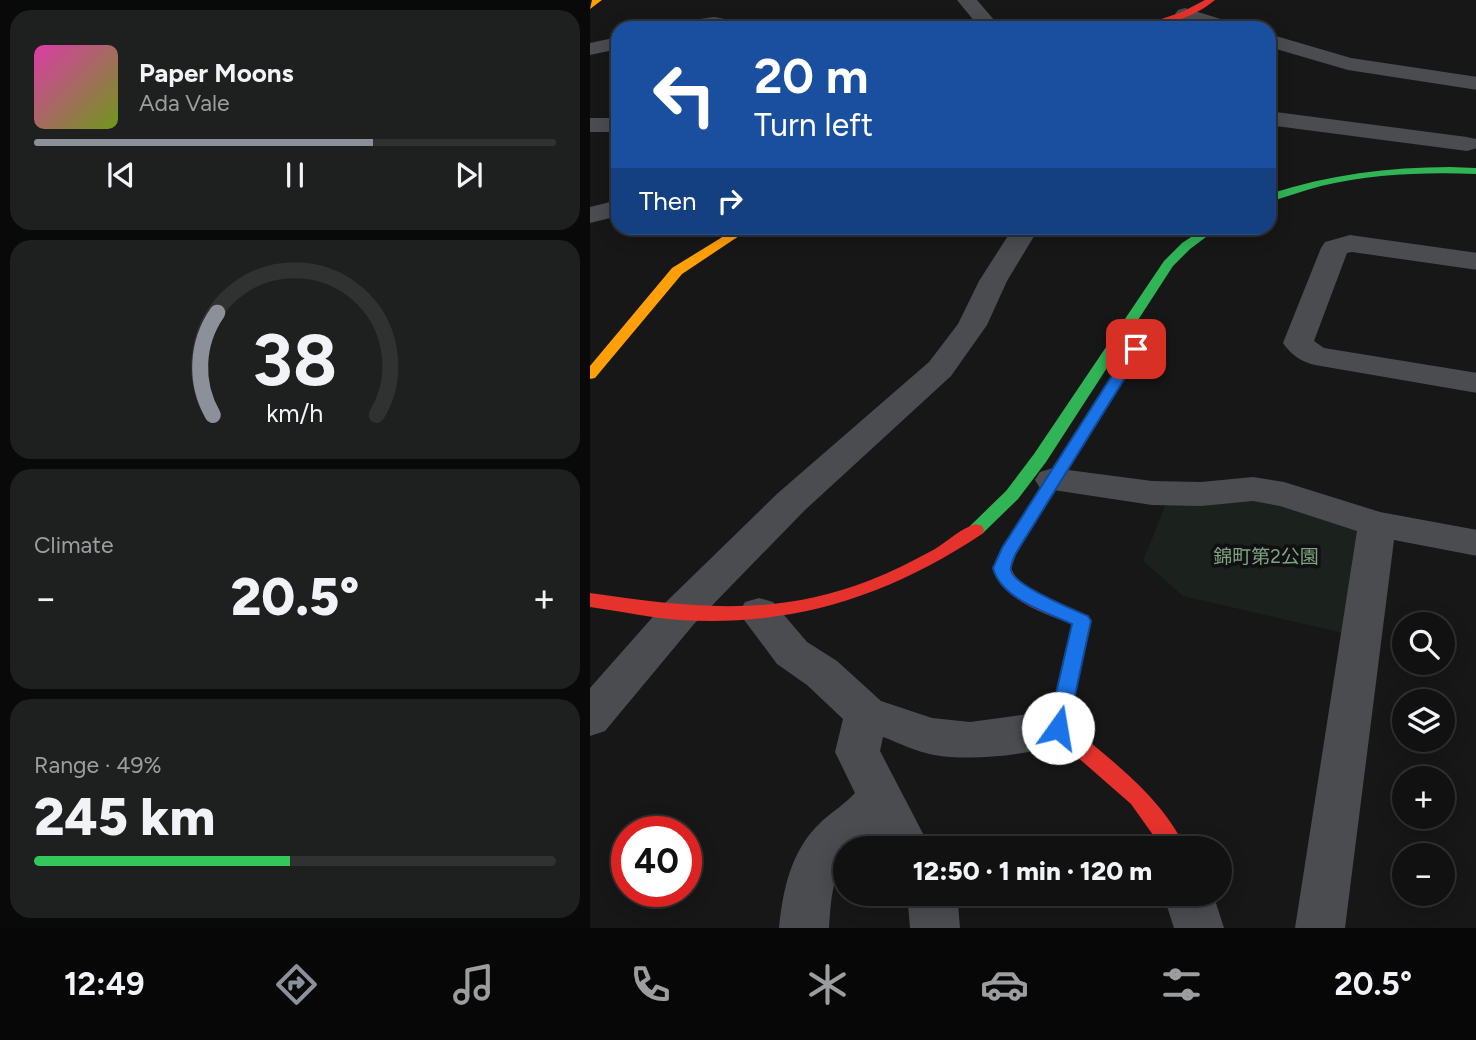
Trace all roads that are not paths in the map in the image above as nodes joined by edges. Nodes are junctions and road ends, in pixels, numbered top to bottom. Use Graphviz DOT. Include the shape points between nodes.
graph roads {
  1 [pos="598,0"];
  2 [pos="967,0"];
  3 [pos="1211,0"];
  4 [pos="739,5"];
  5 [pos="590,6"];
  6 [pos="1185,14"];
  7 [pos="719,21"];
  8 [pos="985,21"];
  9 [pos="1162,21"];
  10 [pos="1208,21"];
  11 [pos="1276,42"];
  12 [pos="611,44"];
  13 [pos="590,48"];
  14 [pos="1476,84"];
  15 [pos="1276,119"];
  16 [pos="590,125"];
  17 [pos="611,125"];
  18 [pos="1472,136"];
  19 [pos="1469,170"];
  20 [pos="1276,196"];
  21 [pos="611,210"];
  22 [pos="590,215"];
  23 [pos="731,235"];
  24 [pos="1022,235"];
  25 [pos="1202,235"];
  26 [pos="1476,262"];
  27 [pos="1147,296"];
  28 [pos="1163,306"];
  29 [pos="590,375"];
  30 [pos="1476,383"];
  31 [pos="1075,445"];
  32 [pos="1053,480"];
  33 [pos="1377,524"];
  34 [pos="1476,543"];
  35 [pos="590,600"];
  36 [pos="680,612"];
  37 [pos="759,613"];
  38 [pos="866,713"];
  39 [pos="590,718"];
  40 [pos="1058,728"];
  41 [pos="881,795"];
  42 [pos="901,836"];
  43 [pos="1172,836"];
  44 [pos="933,906"];
  45 [pos="1192,906"];
  46 [pos="804,928"];
  47 [pos="935,928"];
  48 [pos="1199,928"];
  49 [pos="1320,928"];
  1 -- 5 [label="main road"];
  2 -- 8 [label="street"];
  3 -- 6 [label="main road"];
  4 -- 7 [label="street"];
  6 -- 9 [label="main road"];
  6 -- 10 [label="street"];
  11 -- 14 [label="street" via="1348,64"];
  12 -- 13 [label="street"];
  15 -- 18 [label="street"];
  16 -- 17 [label="street"];
  18 -- 19 [label="street" via="1459,160"];
  19 -- 20 [label="main road" via="1363,175"];
  21 -- 22 [label="street"];
  23 -- 29 [label="main road" via="677,271"];
  24 -- 36 [label="street" via="972,325 940,369 791,502"];
  25 -- 27 [label="main road" via="1177,254"];
  26 -- 30 [label="street" via="1350,243 1335,248 1298,343 1315,356"];
  27 -- 28 [label="main road"];
  27 -- 37 [label="main road" via="1046,449 979,527 898,577 804,607"];
  31 -- 32 [label="main road"];
  32 -- 33 [label="street" via="1152,493 1253,489 1284,494"];
  32 -- 40 [label="main road" via="1002,568 1004,578 1029,597 1082,621"];
  33 -- 34 [label="street"];
  33 -- 49 [label="street"];
  35 -- 36 [label="main road"];
  36 -- 37 [label="main road"];
  36 -- 39 [label="street"];
  37 -- 38 [label="street" via="792,653"];
  38 -- 40 [label="street" via="932,736 970,740"];
  38 -- 41 [label="street" via="857,752"];
  40 -- 43 [label="main road"];
  41 -- 42 [label="street"];
  41 -- 46 [label="street" via="870,813 837,838 816,863 807,892"];
  44 -- 47 [label="street"];
  45 -- 48 [label="street"];
}
